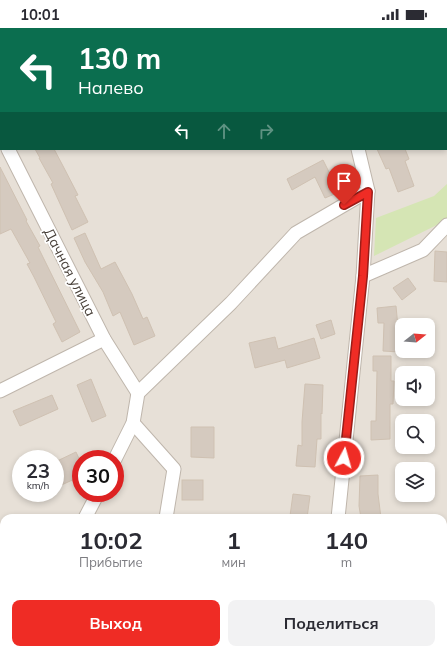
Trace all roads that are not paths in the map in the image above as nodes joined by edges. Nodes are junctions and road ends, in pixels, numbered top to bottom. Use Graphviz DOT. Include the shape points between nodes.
graph roads {
  1 [pos="9,150"];
  2 [pos="358,150"];
  3 [pos="368,192"];
  4 [pos="447,225"];
  5 [pos="363,276"];
  6 [pos="104,339"];
  7 [pos="0,391"];
  8 [pos="138,393"];
  9 [pos="133,423"];
  10 [pos="120,450"];
  11 [pos="93,502"];
  12 [pos="87,514"];
  13 [pos="167,514"];
  14 [pos="338,514"];
  1 -- 6 [label="street, Дачная улица"];
  2 -- 3 [label="street"];
  3 -- 5 [label="street"];
  3 -- 8 [label="street" via="296,233 231,303"];
  4 -- 5 [label="street" via="422,250"];
  5 -- 14 [label="street"];
  6 -- 7 [label="street"];
  6 -- 8 [label="street, Дачная улица"];
  8 -- 9 [label="street"];
  9 -- 10 [label="street"];
  9 -- 13 [label="street" via="174,469"];
  11 -- 12 [label="street"];
}
